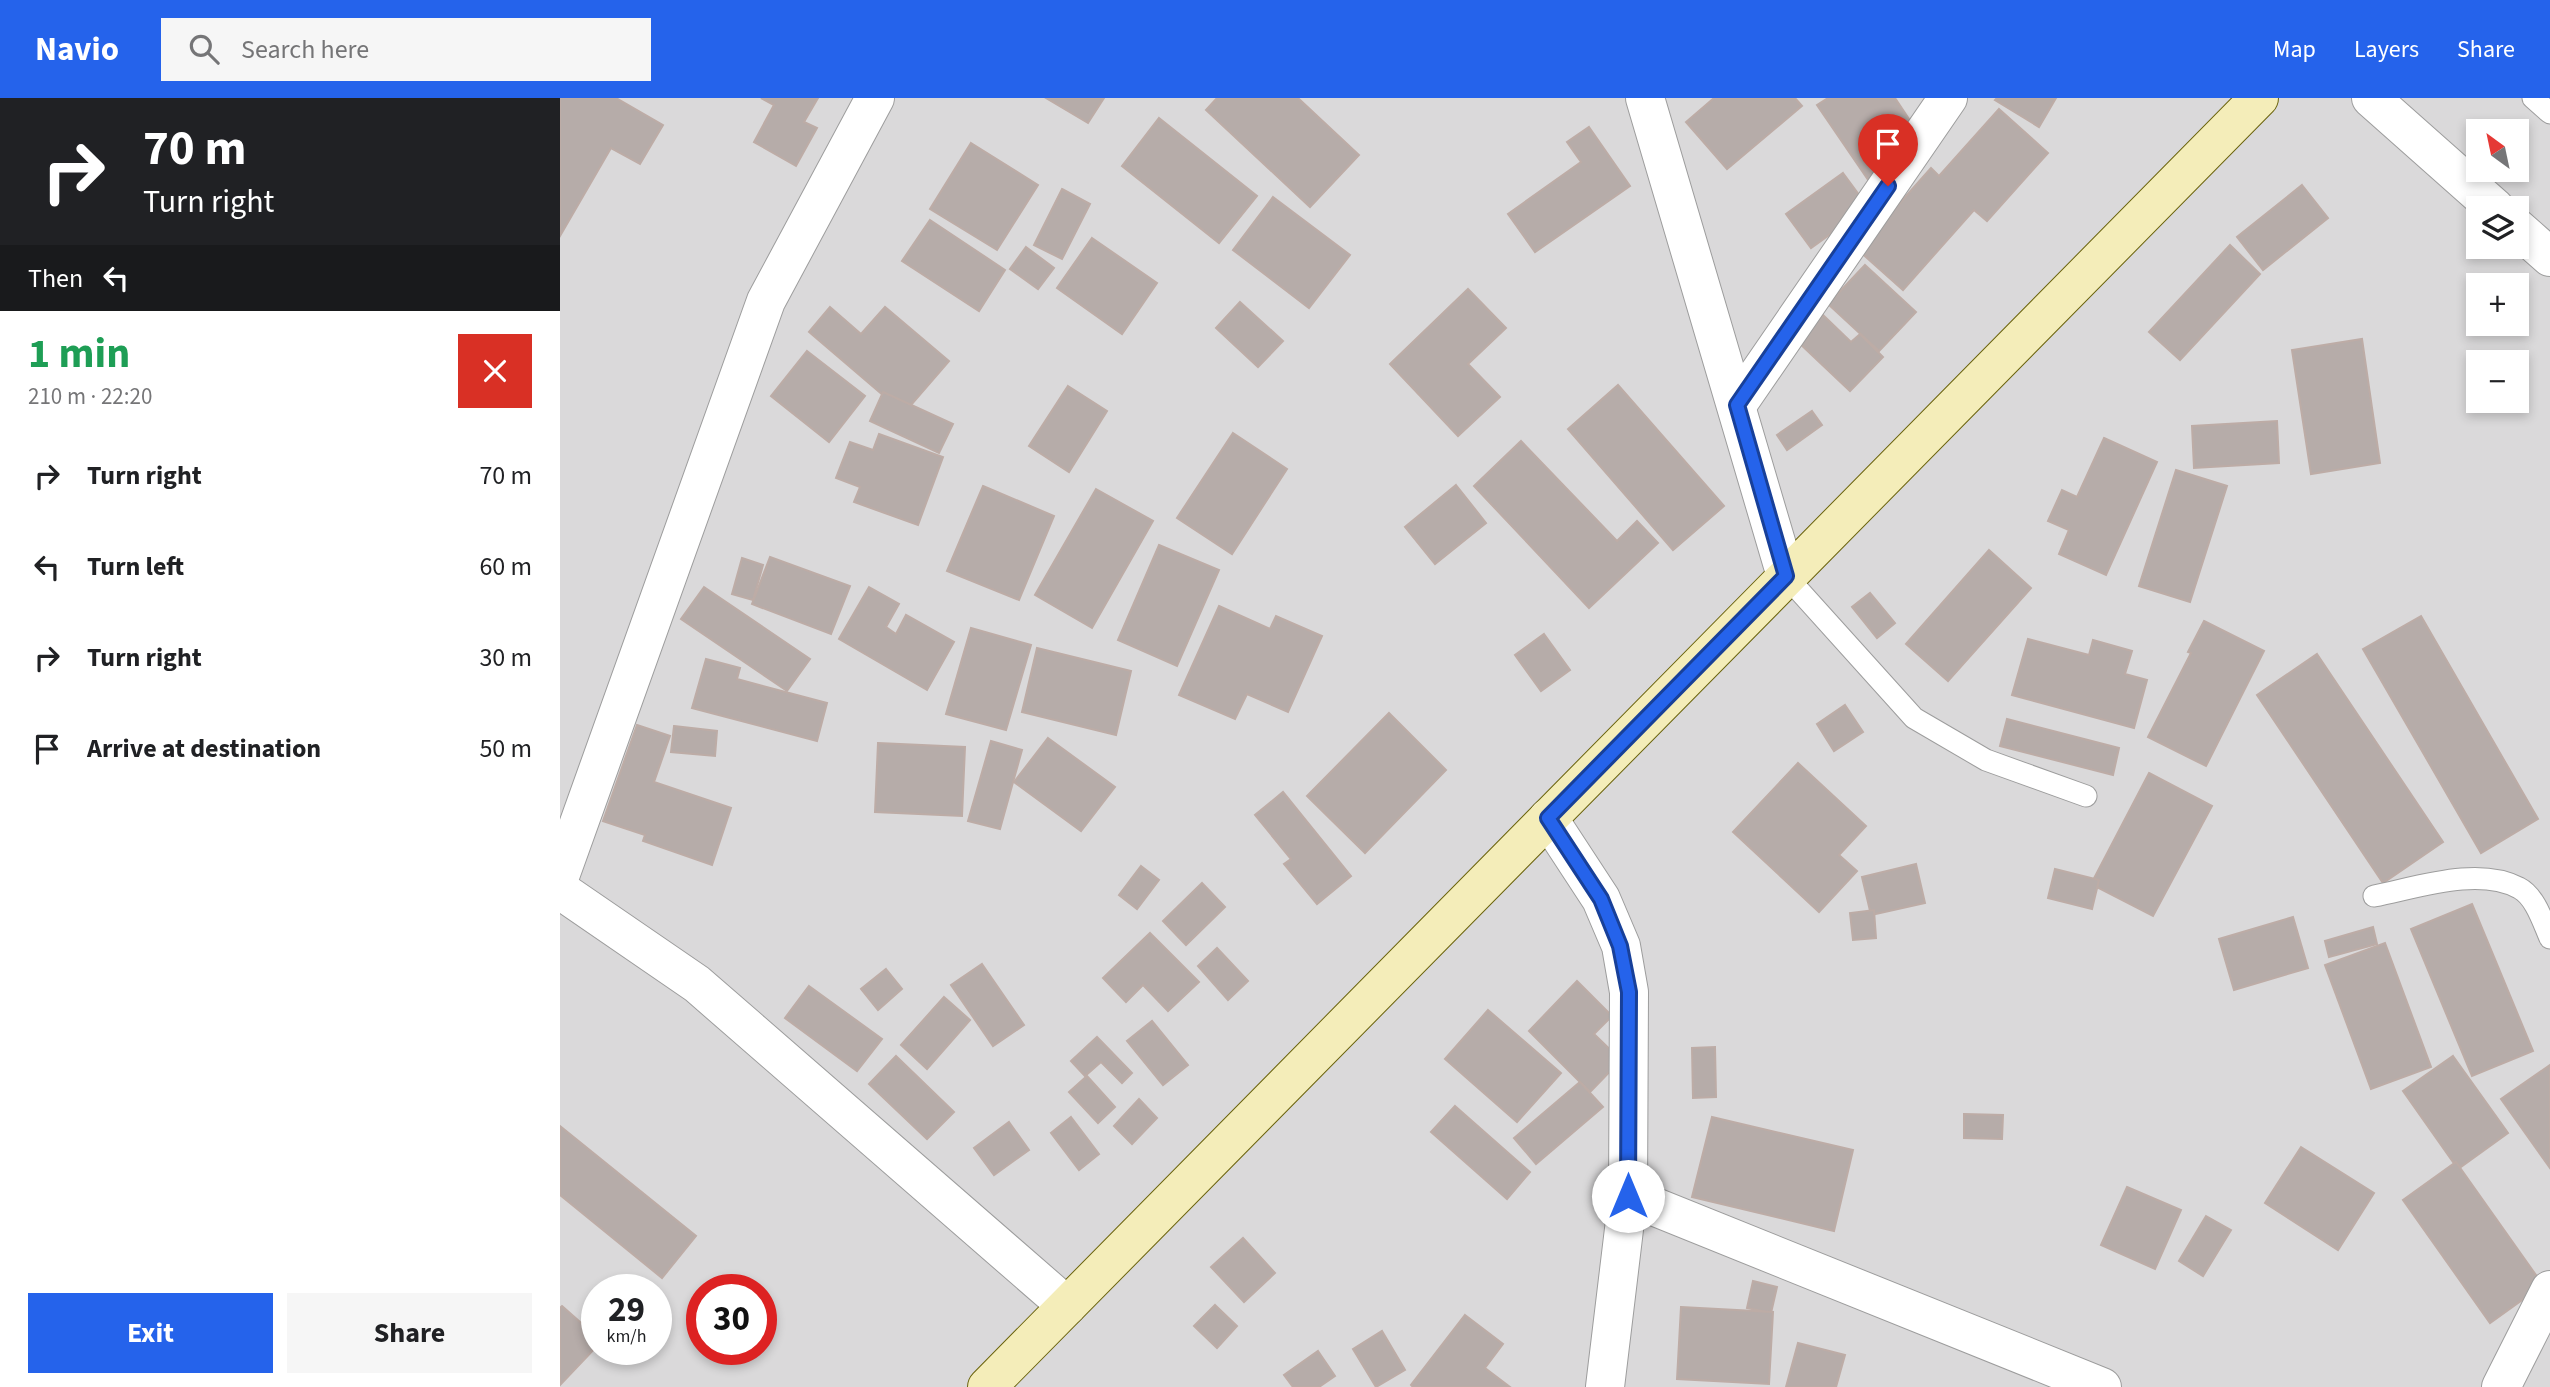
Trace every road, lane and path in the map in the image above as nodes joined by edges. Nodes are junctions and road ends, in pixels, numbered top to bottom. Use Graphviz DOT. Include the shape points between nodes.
graph roads {
  1 [pos="875,98"];
  2 [pos="1645,98"];
  3 [pos="1948,98"];
  4 [pos="2259,98"];
  5 [pos="2371,98"];
  6 [pos="2533,98"];
  7 [pos="2550,113"];
  8 [pos="2481,196"];
  9 [pos="2529,238"];
  10 [pos="2550,257"];
  11 [pos="1737,405"];
  12 [pos="1786,576"];
  13 [pos="2086,796"];
  14 [pos="1548,818"];
  15 [pos="560,876"];
  16 [pos="560,890"];
  17 [pos="2374,896"];
  18 [pos="2550,938"];
  19 [pos="1628,1196"];
  20 [pos="2550,1290"];
  21 [pos="1067,1306"];
  22 [pos="987,1387"];
  23 [pos="1605,1387"];
  24 [pos="2102,1387"];
  25 [pos="2501,1387"];
  1 -- 15 [label="street" via="766,301"];
  2 -- 11 [label="street"];
  3 -- 11 [label="street"];
  4 -- 12 [label="main road"];
  5 -- 8 [label="street"];
  6 -- 7 [label="lane"];
  9 -- 10 [label="street"];
  11 -- 12 [label="street"];
  12 -- 13 [label="lane" via="1914,718 1986,760"];
  12 -- 14 [label="main road"];
  14 -- 19 [label="street" via="1601,899 1620,946 1629,992"];
  14 -- 21 [label="main road"];
  16 -- 21 [label="street" via="697,984"];
  17 -- 18 [label="lane" via="2469,877 2497,881 2520,888 2537,908"];
  19 -- 23 [label="street"];
  19 -- 24 [label="street"];
  20 -- 25 [label="street"];
  21 -- 22 [label="main road"];
}
